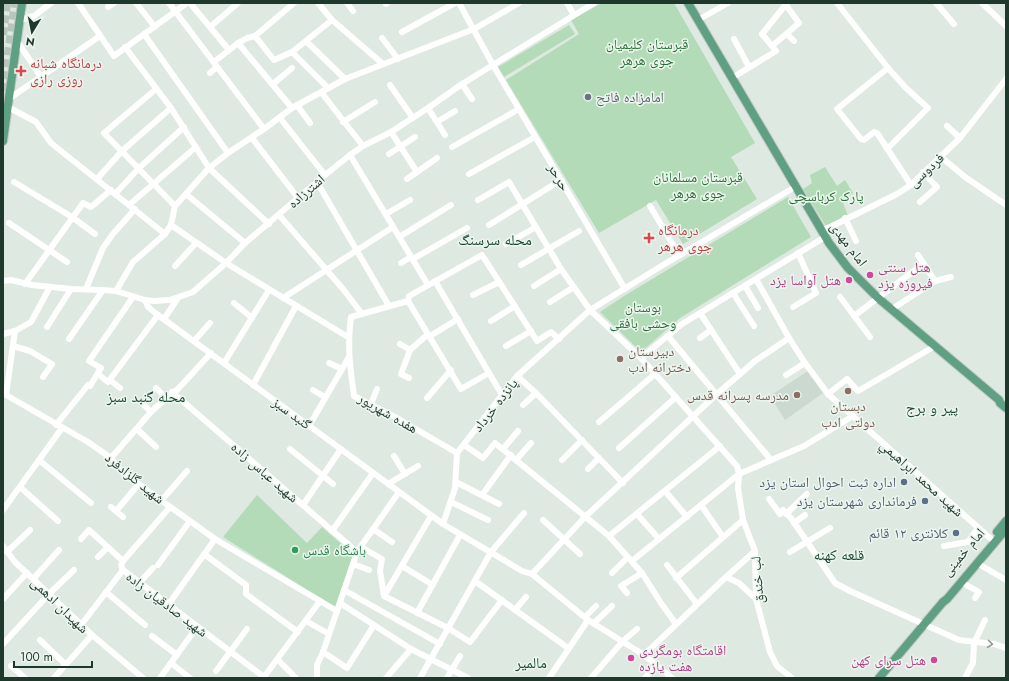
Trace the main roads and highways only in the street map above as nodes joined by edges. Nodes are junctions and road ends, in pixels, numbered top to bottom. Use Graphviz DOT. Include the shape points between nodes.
graph roads {
  1 [pos="22,3"];
  2 [pos="688,3"];
  3 [pos="3,141"];
  4 [pos="1002,402"];
  5 [pos="1006,408"];
  6 [pos="1006,521"];
  7 [pos="1006,529"];
  8 [pos="993,541"];
  9 [pos="943,602"];
  10 [pos="879,678"];
  1 -- 3 [label="main road"];
  2 -- 4 [label="main road, امام مهدی" via="823,234 848,268 878,298"];
  4 -- 5 [label="main road, امام مهدی"];
  6 -- 8 [label="main road, امام خمینی"];
  7 -- 8 [label="main road, امام خمینی"];
  8 -- 9 [label="main road, امام خمینی"];
  8 -- 9 [label="main road, امام خمینی" via="943,597"];
  9 -- 10 [label="main road, امام خمینی"];
}
